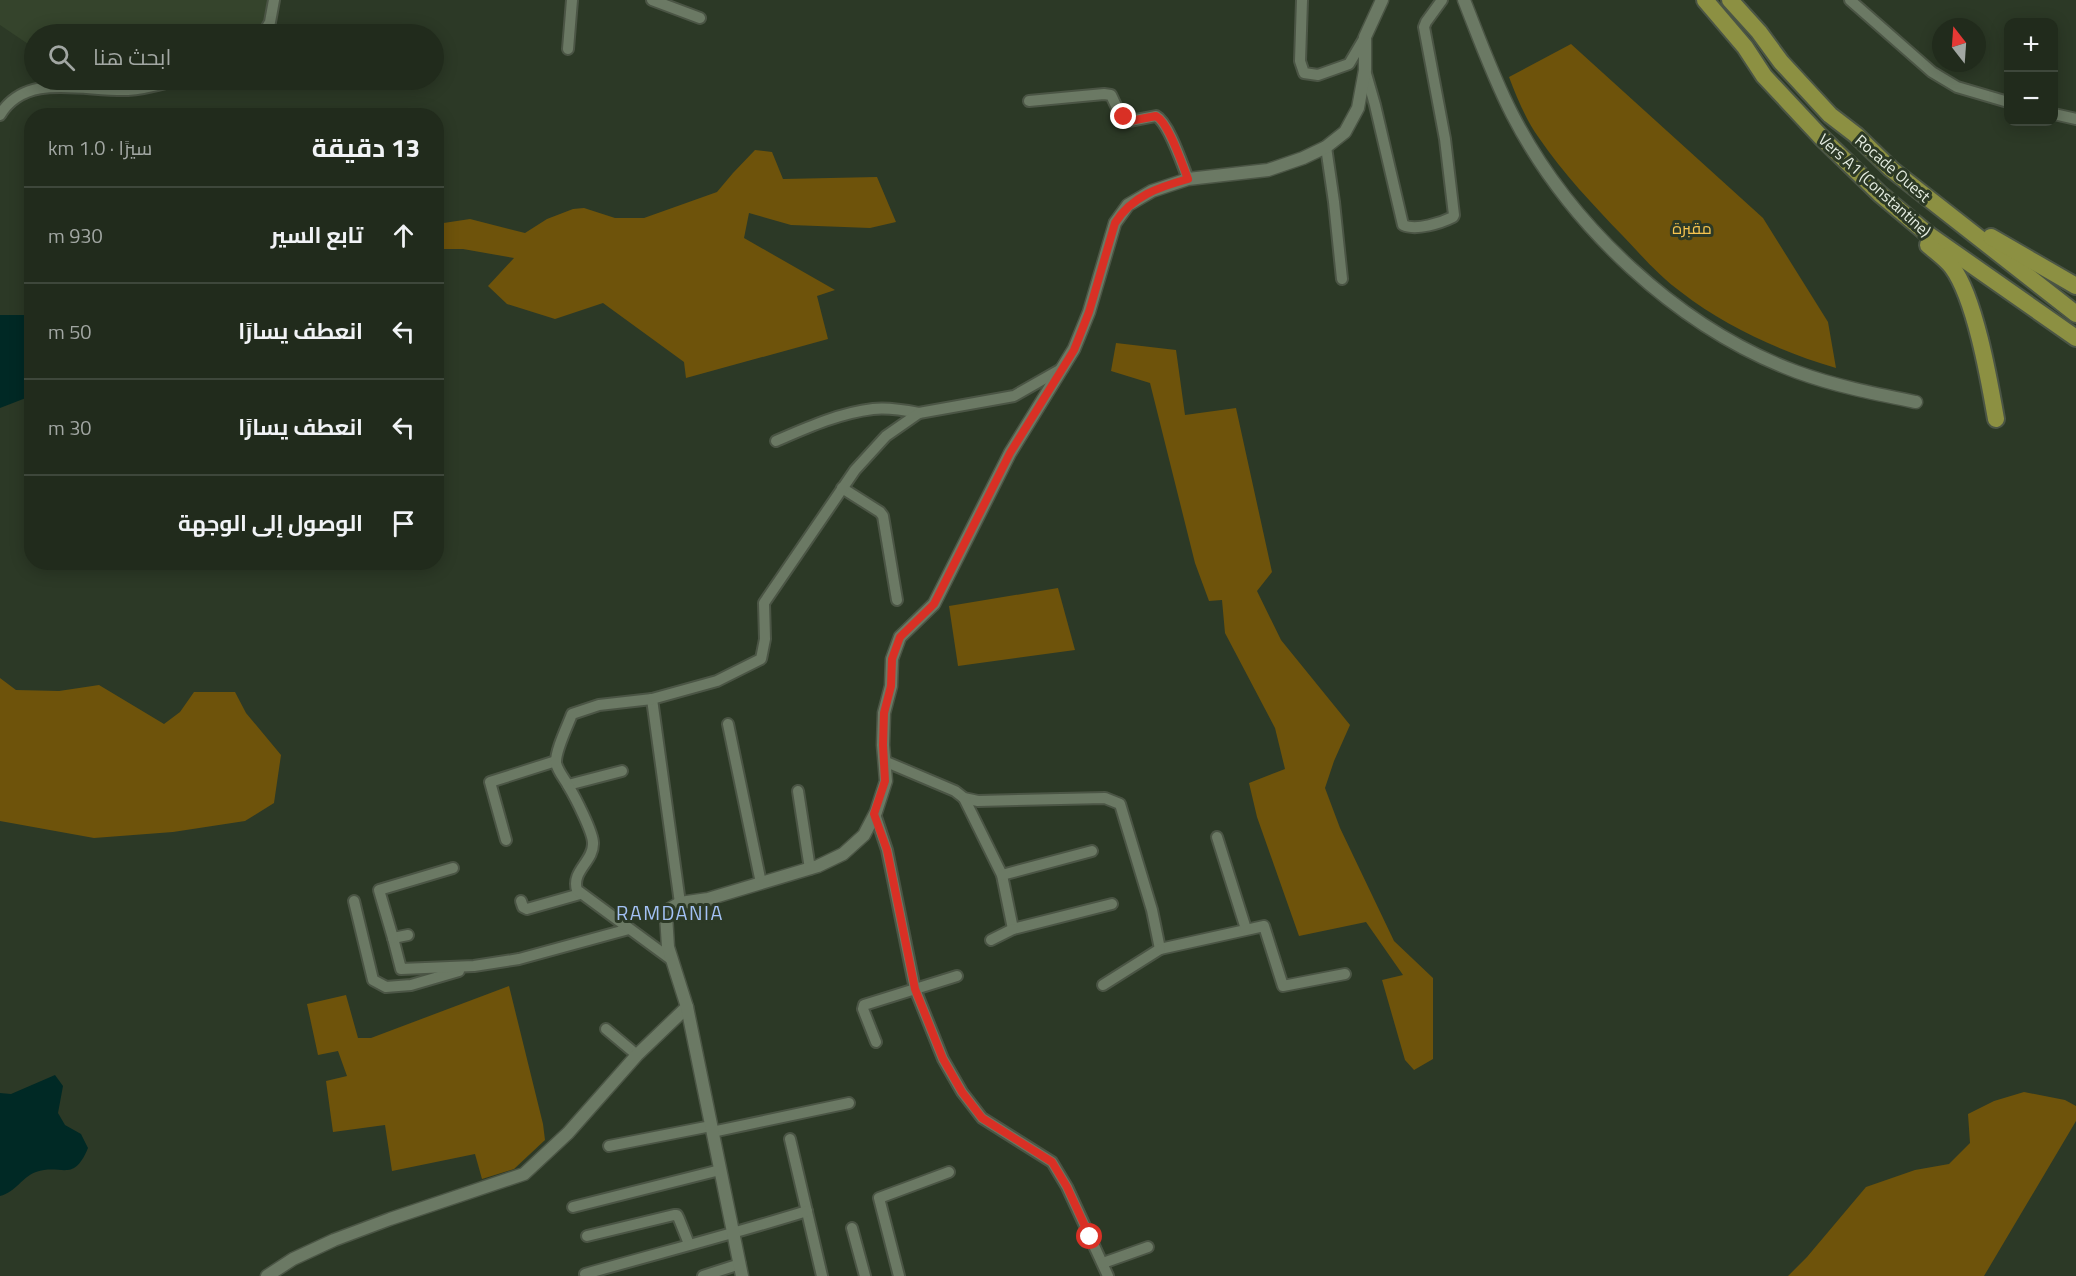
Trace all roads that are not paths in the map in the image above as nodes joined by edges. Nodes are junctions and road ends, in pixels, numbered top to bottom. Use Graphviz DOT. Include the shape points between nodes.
graph roads {
  1 [pos="274,0"];
  2 [pos="572,0"];
  3 [pos="652,0"];
  4 [pos="1302,0"];
  5 [pos="1382,0"];
  6 [pos="1442,0"];
  7 [pos="1464,0"];
  8 [pos="1705,0"];
  9 [pos="1730,0"];
  10 [pos="1850,0"];
  11 [pos="700,18"];
  12 [pos="269,24"];
  13 [pos="1365,37"];
  14 [pos="567,49"];
  15 [pos="1365,70"];
  16 [pos="30,90"];
  17 [pos="1029,100"];
  18 [pos="2004,101"];
  19 [pos="1788,102"];
  20 [pos="0,115"];
  21 [pos="2058,115"];
  22 [pos="2076,119"];
  23 [pos="1326,147"];
  24 [pos="1188,179"];
  25 [pos="1939,207"];
  26 [pos="1342,279"];
  27 [pos="2076,286"];
  28 [pos="2076,315"];
  29 [pos="2076,338"];
  30 [pos="1063,368"];
  31 [pos="1916,402"];
  32 [pos="919,413"];
  33 [pos="1996,418"];
  34 [pos="776,441"];
  35 [pos="842,488"];
  36 [pos="897,600"];
  37 [pos="652,699"];
  38 [pos="728,724"];
  39 [pos="556,761"];
  40 [pos="884,761"];
  41 [pos="622,771"];
  42 [pos="568,785"];
  43 [pos="798,791"];
  44 [pos="964,798"];
  45 [pos="874,814"];
  46 [pos="1217,837"];
  47 [pos="506,840"];
  48 [pos="1092,851"];
  49 [pos="453,868"];
  50 [pos="810,869"];
  51 [pos="1002,874"];
  52 [pos="761,883"];
  53 [pos="580,894"];
  54 [pos="354,901"];
  55 [pos="521,901"];
  56 [pos="680,903"];
  57 [pos="1112,904"];
  58 [pos="629,929"];
  59 [pos="1013,929"];
  60 [pos="1246,929"];
  61 [pos="408,934"];
  62 [pos="393,938"];
  63 [pos="992,940"];
  64 [pos="1160,949"];
  65 [pos="672,960"];
  66 [pos="474,966"];
  67 [pos="1345,974"];
  68 [pos="957,976"];
  69 [pos="1103,985"];
  70 [pos="915,989"];
  71 [pos="687,1007"];
  72 [pos="606,1029"];
  73 [pos="876,1042"];
  74 [pos="637,1055"];
  75 [pos="849,1103"];
  76 [pos="712,1129"];
  77 [pos="790,1139"];
  78 [pos="609,1146"];
  79 [pos="720,1170"];
  80 [pos="949,1172"];
  81 [pos="573,1207"];
  82 [pos="807,1211"];
  83 [pos="852,1228"];
  84 [pos="734,1234"];
  85 [pos="587,1236"];
  86 [pos="689,1244"];
  87 [pos="1148,1247"];
  88 [pos="1103,1263"];
  89 [pos="741,1270"];
  90 [pos="585,1274"];
  91 [pos="267,1276"];
  92 [pos="703,1276"];
  93 [pos="822,1276"];
  94 [pos="866,1276"];
  95 [pos="899,1276"];
  96 [pos="1108,1276"];
  1 -- 12 [label="street"];
  2 -- 14 [label="street"];
  3 -- 11 [label="street"];
  4 -- 13 [label="street" via="1300,61 1304,73 1318,75 1349,64"];
  5 -- 13 [label="street"];
  6 -- 15 [label="street" via="1426,22 1425,33 1446,149 1453,217 1419,227 1403,225"];
  7 -- 31 [label="street" via="1494,78 1536,154 1604,241 1644,279 1674,305 1716,331 1796,372"];
  8 -- 19 [label="highway, Vers A1 (Constantine)"];
  9 -- 25 [label="highway, Rocade Ouest" via="1830,115"];
  10 -- 18 [label="street" via="1932,72 1957,87"];
  13 -- 15 [label="street"];
  15 -- 23 [label="street" via="1352,122"];
  16 -- 20 [label="street" via="6,105"];
  17 -- 24 [label="street" via="1104,94 1111,95 1119,112 1130,121 1156,116"];
  19 -- 29 [label="highway, Vers A1 (Constantine)" via="1880,194 1929,235"];
  19 -- 33 [label="highway" via="1823,154 1951,266 1974,321"];
  21 -- 22 [label="street"];
  23 -- 24 [label="street" via="1268,170"];
  23 -- 26 [label="street"];
  24 -- 30 [label="street" via="1140,197 1122,212 1115,223 1089,312"];
  25 -- 27 [label="highway"];
  25 -- 28 [label="highway, Rocade Ouest"];
  30 -- 32 [label="street" via="1014,396"];
  30 -- 40 [label="street" via="1010,453 934,604 900,637 892,659 884,713"];
  32 -- 34 [label="street" via="874,408 820,423"];
  32 -- 35 [label="street" via="886,436"];
  35 -- 36 [label="street" via="883,516"];
  35 -- 37 [label="street" via="764,603 761,659 717,681"];
  37 -- 39 [label="street" via="599,705 572,714"];
  37 -- 56 [label="street"];
  38 -- 52 [label="street"];
  39 -- 42 [label="street"];
  39 -- 47 [label="street" via="490,782"];
  40 -- 44 [label="street"];
  40 -- 45 [label="street" via="885,781"];
  41 -- 42 [label="street"];
  42 -- 53 [label="street" via="593,843 575,881"];
  43 -- 50 [label="street"];
  44 -- 51 [label="street"];
  44 -- 64 [label="street" via="1105,798 1120,804"];
  45 -- 50 [label="street" via="864,835 843,854"];
  45 -- 70 [label="street" via="887,850"];
  46 -- 60 [label="street"];
  48 -- 51 [label="street"];
  49 -- 62 [label="street" via="379,890"];
  50 -- 52 [label="street"];
  51 -- 59 [label="street"];
  52 -- 56 [label="street"];
  53 -- 55 [label="street" via="527,909"];
  53 -- 58 [label="street"];
  54 -- 66 [label="street" via="373,980 386,987 411,985"];
  56 -- 65 [label="street" via="666,915"];
  57 -- 59 [label="street"];
  58 -- 65 [label="street"];
  58 -- 66 [label="street" via="519,959"];
  59 -- 63 [label="street"];
  60 -- 64 [label="street"];
  60 -- 67 [label="street" via="1264,926 1283,986"];
  61 -- 62 [label="street"];
  62 -- 66 [label="street" via="401,969"];
  64 -- 69 [label="street"];
  65 -- 71 [label="street"];
  68 -- 70 [label="street"];
  70 -- 73 [label="street" via="864,1005 862,1009"];
  70 -- 88 [label="street" via="943,1059 962,1092 982,1118 1052,1162"];
  71 -- 74 [label="street"];
  71 -- 76 [label="street"];
  72 -- 74 [label="street"];
  74 -- 91 [label="street" via="524,1174 334,1240 292,1259"];
  75 -- 76 [label="street"];
  76 -- 78 [label="street"];
  76 -- 79 [label="street"];
  77 -- 82 [label="street"];
  79 -- 81 [label="street"];
  79 -- 84 [label="street"];
  80 -- 95 [label="street" via="879,1198"];
  82 -- 84 [label="street"];
  82 -- 93 [label="street"];
  83 -- 94 [label="street"];
  84 -- 86 [label="street"];
  84 -- 89 [label="street"];
  85 -- 86 [label="street" via="677,1215"];
  86 -- 90 [label="street"];
  87 -- 88 [label="street"];
  88 -- 96 [label="street"];
  89 -- 92 [label="street"];
}
